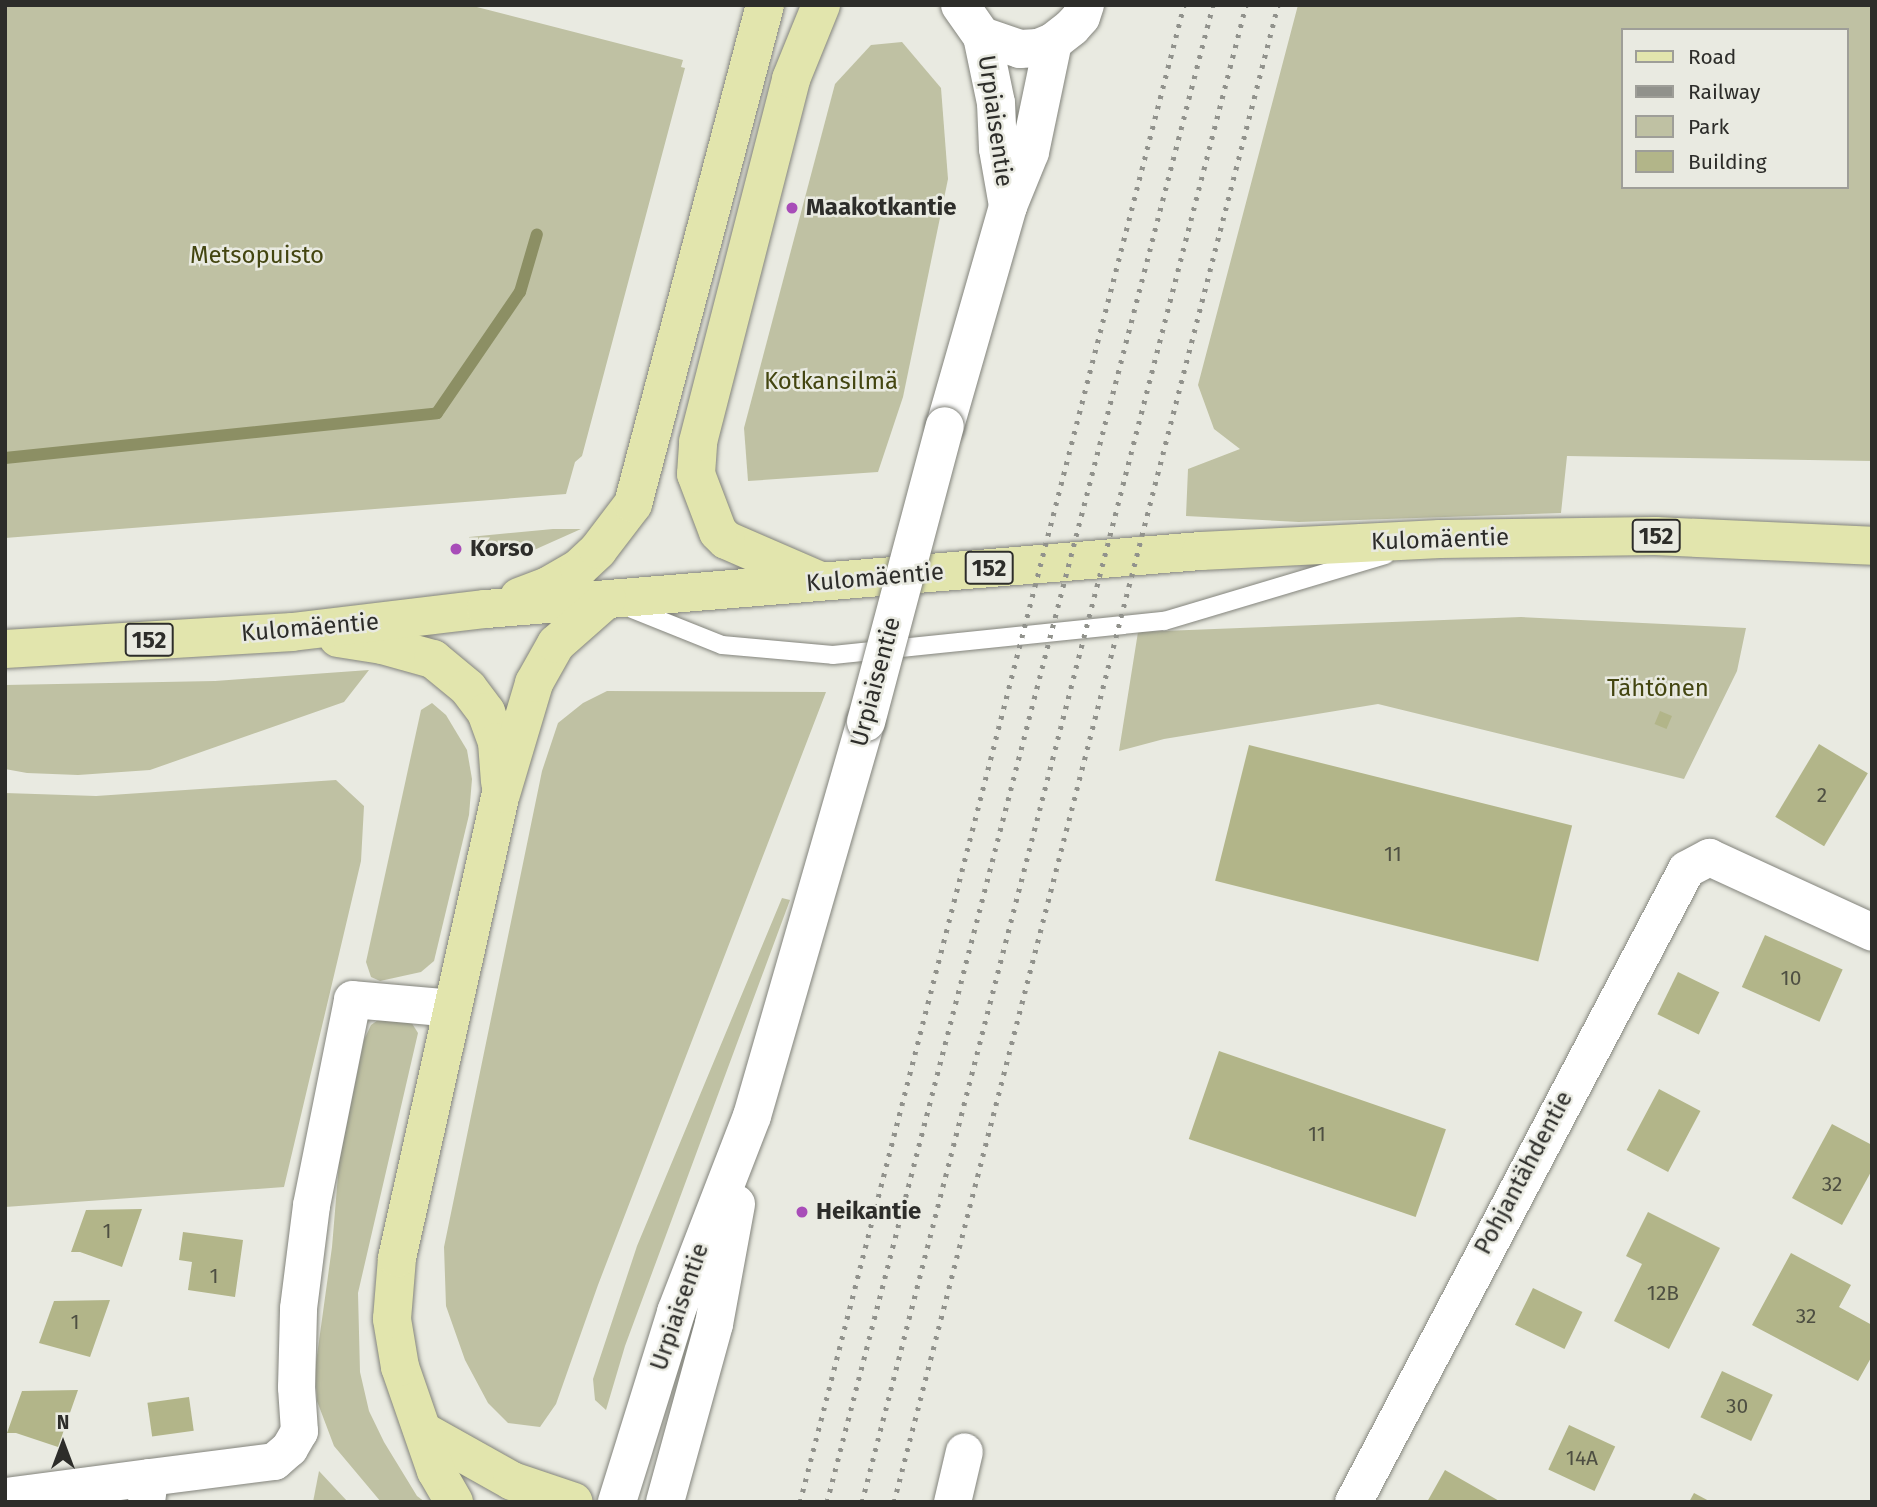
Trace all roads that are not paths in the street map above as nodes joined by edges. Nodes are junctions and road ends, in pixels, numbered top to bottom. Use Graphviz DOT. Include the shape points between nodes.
graph roads {
  1 [pos="765,5"];
  2 [pos="821,5"];
  3 [pos="1085,5"];
  4 [pos="964,14"];
  5 [pos="1053,42"];
  6 [pos="1008,206"];
  7 [pos="1440,539"];
  8 [pos="1872,546"];
  9 [pos="823,582"];
  10 [pos="607,599"];
  11 [pos="486,609"];
  12 [pos="292,632"];
  13 [pos="5,649"];
  14 [pos="501,794"];
  15 [pos="1872,932"];
  16 [pos="452,1009"];
  17 [pos="752,1116"];
  18 [pos="423,1431"];
  19 [pos="964,1451"];
  20 [pos="147,1489"];
  21 [pos="5,1496"];
  22 [pos="454,1502"];
  23 [pos="574,1502"];
  24 [pos="617,1502"];
  25 [pos="665,1502"];
  26 [pos="951,1502"];
  27 [pos="1353,1502"];
  1 -- 11 [label="main road" via="633,504 579,568 548,586"];
  2 -- 9 [label="main road" via="791,79 698,442 696,474 718,532 726,540"];
  3 -- 5 [label="main road" via="1072,27"];
  4 -- 5 [label="main road, Urpiaisentie" via="1020,49"];
  4 -- 6 [label="main road, Urpiaisentie" via="996,103"];
  5 -- 6 [label="main road, Urpiaisentie" via="1030,152"];
  6 -- 17 [label="main road, Urpiaisentie, bridge"];
  7 -- 8 [label="main road, Kulomäentie / 152" via="1654,536"];
  7 -- 9 [label="main road, Kulomäentie / 152" via="1201,551"];
  7 -- 10 [label="lane" via="1164,621 833,655 722,645"];
  9 -- 10 [label="main road, Kulomäentie / 152"];
  10 -- 11 [label="main road, Kulomäentie / 152"];
  10 -- 14 [label="main road" via="556,644 534,683"];
  11 -- 12 [label="main road, Kulomäentie / 152"];
  12 -- 13 [label="main road, Kulomäentie / 152"];
  12 -- 14 [label="main road" via="382,645 433,659 468,688 485,712 497,742"];
  14 -- 16 [label="main road"];
  15 -- 27 [label="street, Pohjantähdentie" via="1709,857 1686,869"];
  16 -- 18 [label="main road" via="397,1258 393,1319 400,1367"];
  16 -- 20 [label="street" via="352,999 311,1205 298,1308 299,1431 289,1448 274,1461"];
  17 -- 24 [label="main road, Urpiaisentie" via="676,1311"];
  17 -- 25 [label="main road, Urpiaisentie" via="714,1324"];
  18 -- 22 [label="main road" via="436,1471"];
  18 -- 23 [label="main road" via="512,1481"];
  19 -- 26 [label="street"];
  20 -- 21 [label="street"];
}
